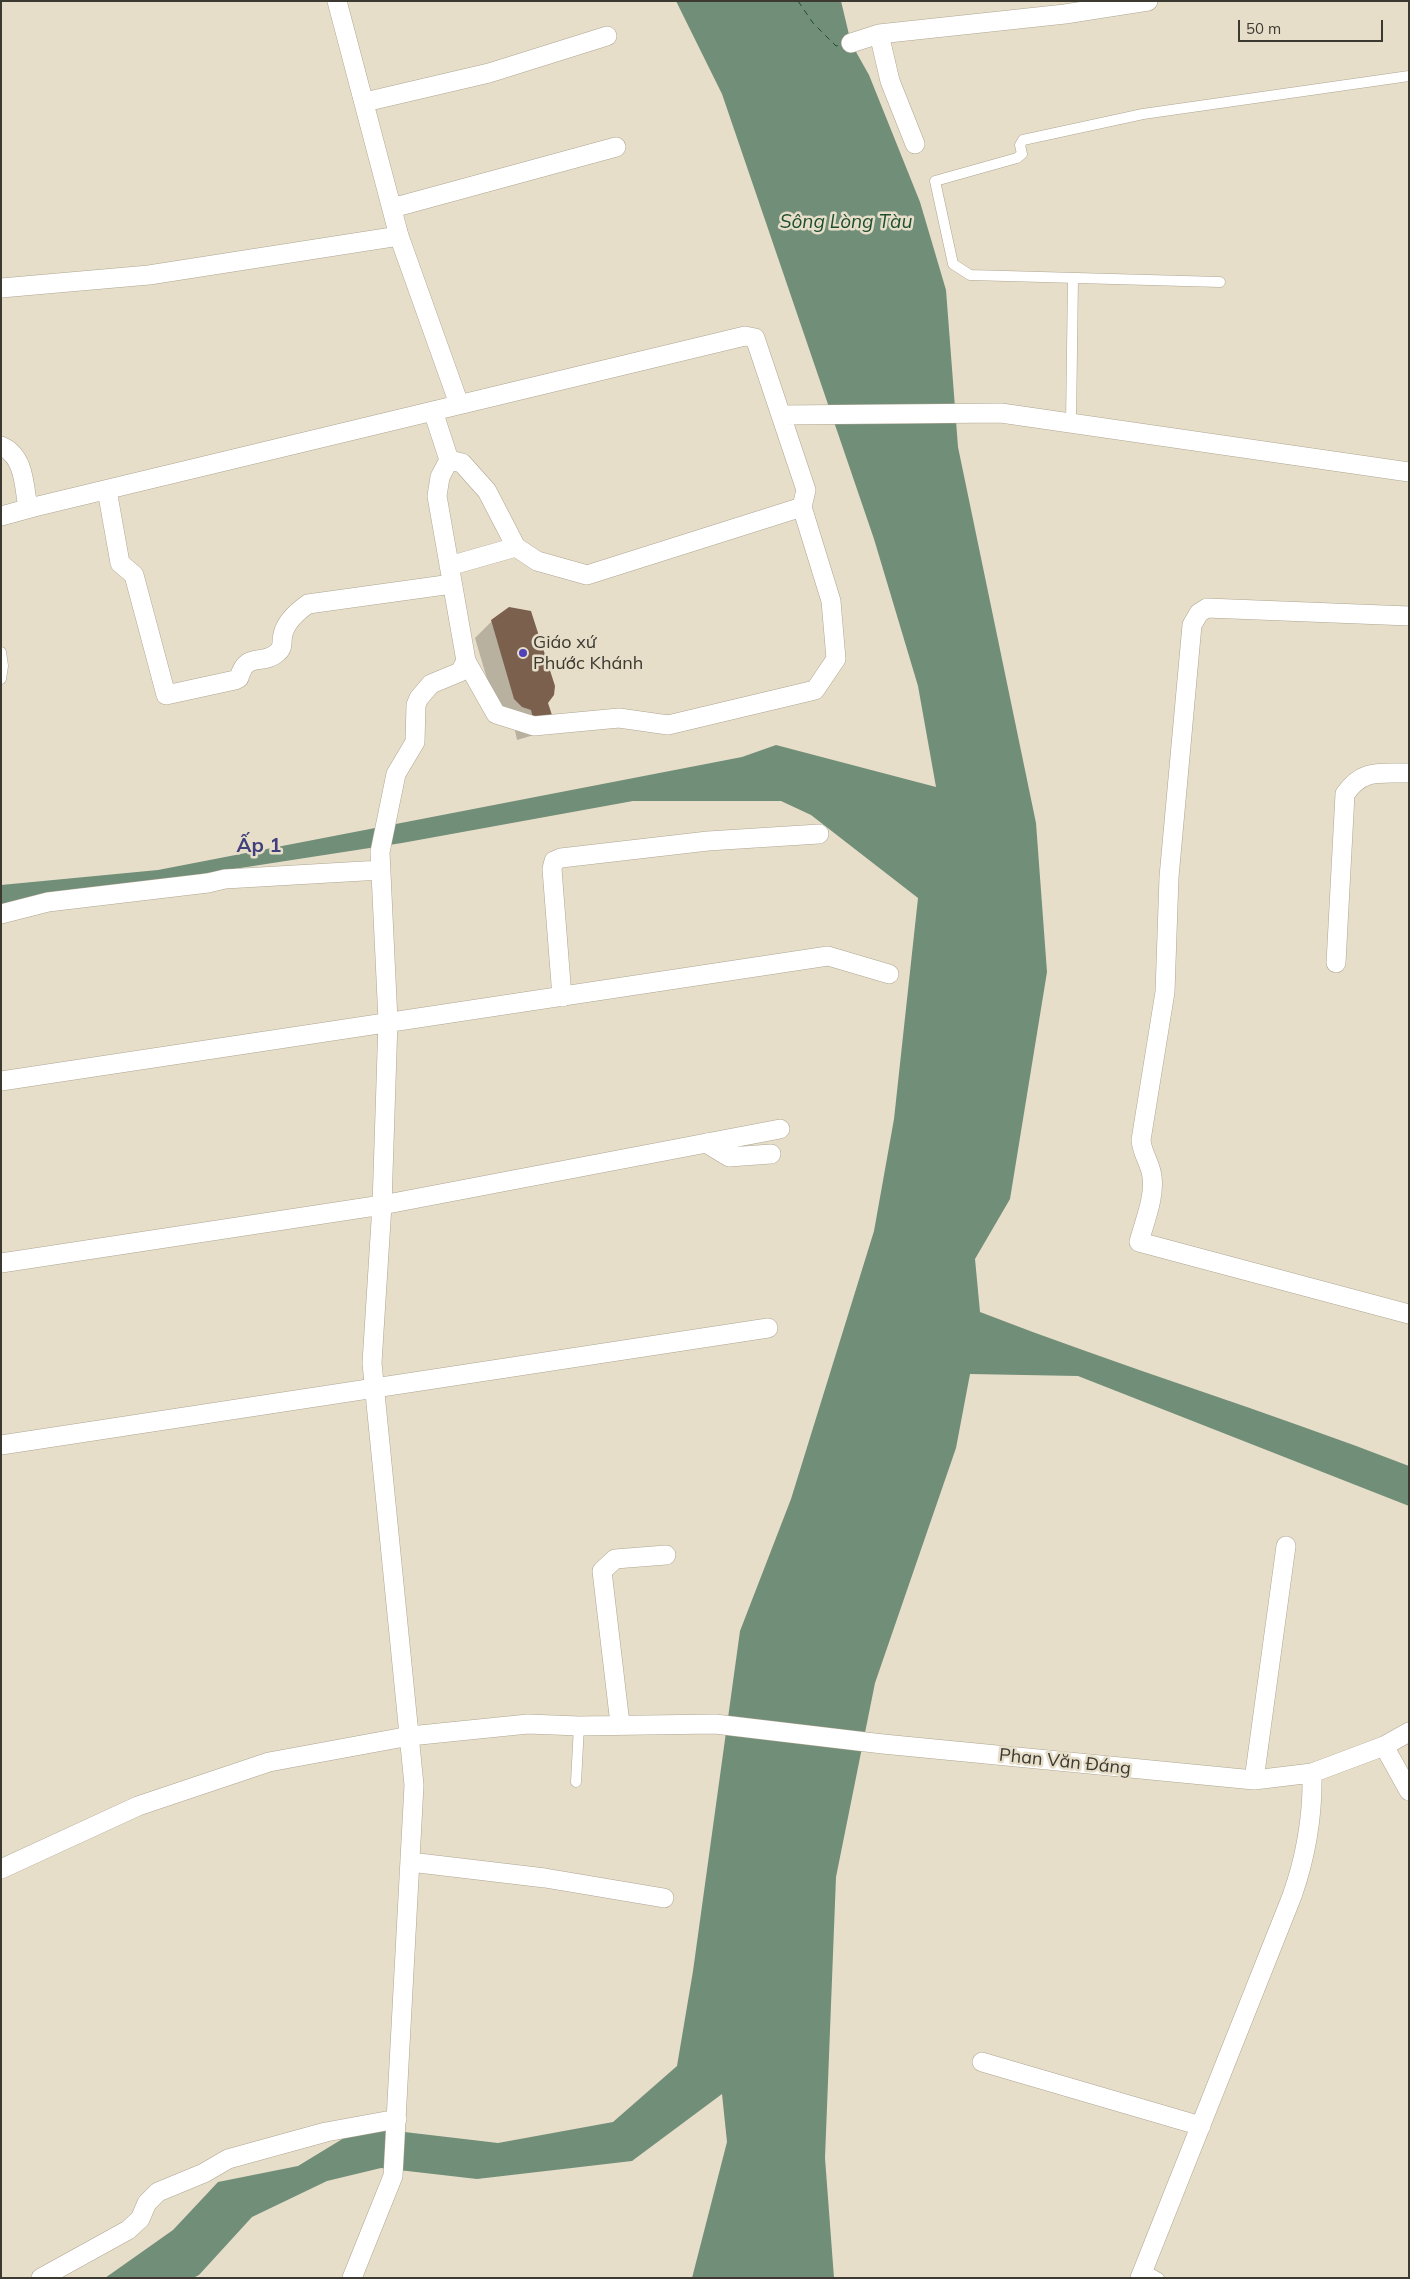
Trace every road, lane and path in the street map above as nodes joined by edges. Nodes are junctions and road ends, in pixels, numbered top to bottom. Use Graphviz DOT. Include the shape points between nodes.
graph roads {
  1 [pos="337,1"];
  2 [pos="1148,1"];
  3 [pos="1064,8"];
  4 [pos="879,34"];
  5 [pos="607,36"];
  6 [pos="851,43"];
  7 [pos="1409,76"];
  8 [pos="365,102"];
  9 [pos="915,144"];
  10 [pos="616,147"];
  11 [pos="392,208"];
  12 [pos="399,236"];
  13 [pos="1073,278"];
  14 [pos="1220,282"];
  15 [pos="1,288"];
  16 [pos="459,404"];
  17 [pos="433,411"];
  18 [pos="782,415"];
  19 [pos="1071,423"];
  20 [pos="1,446"];
  21 [pos="449,460"];
  22 [pos="1409,472"];
  23 [pos="107,490"];
  24 [pos="802,507"];
  25 [pos="28,509"];
  26 [pos="1,516"];
  27 [pos="516,547"];
  28 [pos="451,575"];
  29 [pos="1409,616"];
  30 [pos="1,652"];
  31 [pos="466,661"];
  32 [pos="1,679"];
  33 [pos="1409,773"];
  34 [pos="819,834"];
  35 [pos="381,861"];
  36 [pos="1,914"];
  37 [pos="1336,964"];
  38 [pos="889,974"];
  39 [pos="562,997"];
  40 [pos="388,1021"];
  41 [pos="1,1081"];
  42 [pos="780,1129"];
  43 [pos="706,1143"];
  44 [pos="770,1154"];
  45 [pos="382,1205"];
  46 [pos="1,1263"];
  47 [pos="1409,1314"];
  48 [pos="768,1328"];
  49 [pos="374,1388"];
  50 [pos="1,1445"];
  51 [pos="1286,1546"];
  52 [pos="666,1555"];
  53 [pos="620,1724"];
  54 [pos="1409,1732"];
  55 [pos="579,1736"];
  56 [pos="411,1744"];
  57 [pos="1384,1746"];
  58 [pos="1312,1772"];
  59 [pos="1254,1780"];
  60 [pos="576,1782"];
  61 [pos="1409,1791"];
  62 [pos="410,1862"];
  63 [pos="1,1869"];
  64 [pos="664,1898"];
  65 [pos="982,2062"];
  66 [pos="397,2123"];
  67 [pos="1201,2126"];
  68 [pos="1147,2275"];
  69 [pos="41,2278"];
  70 [pos="352,2278"];
  1 -- 8 [label="street"];
  2 -- 3 [label="street"];
  3 -- 4 [label="street"];
  4 -- 6 [label="street"];
  4 -- 9 [label="street" via="890,81"];
  5 -- 8 [label="street" via="489,73"];
  7 -- 13 [label="lane" via="1143,114 1023,140 1020,145 1022,154 1017,158 935,181 953,264 970,275"];
  8 -- 11 [label="street"];
  10 -- 11 [label="street"];
  11 -- 12 [label="street"];
  12 -- 15 [label="street" via="149,275"];
  12 -- 16 [label="street"];
  13 -- 14 [label="lane"];
  13 -- 19 [label="lane"];
  16 -- 17 [label="street"];
  16 -- 18 [label="street" via="744,336 755,338"];
  17 -- 21 [label="street"];
  17 -- 23 [label="street"];
  18 -- 19 [label="street" via="1001,413"];
  18 -- 24 [label="street" via="806,490"];
  19 -- 22 [label="street"];
  20 -- 25 [label="street" via="19,462"];
  21 -- 27 [label="street" via="462,463 487,491"];
  21 -- 28 [label="street" via="440,477 437,496"];
  23 -- 25 [label="street"];
  23 -- 28 [label="street" via="120,563 134,575 166,695 239,678 246,663 279,652 286,627 298,610 308,604"];
  24 -- 27 [label="street" via="587,575 537,561"];
  24 -- 31 [label="street" via="831,601 836,659 814,690 668,725 619,718 534,726 496,714"];
  25 -- 26 [label="street"];
  27 -- 28 [label="street"];
  28 -- 31 [label="street"];
  29 -- 47 [label="street" via="1207,608 1199,613 1192,625 1169,877 1165,992 1141,1140 1142,1152 1152,1176 1152,1190 1140,1242"];
  30 -- 32 [label="lane"];
  31 -- 35 [label="street" via="460,672 431,684 416,705 415,742 399,767"];
  33 -- 37 [label="street" via="1367,774 1354,782 1345,794"];
  34 -- 39 [label="street" via="708,841 554,861"];
  35 -- 36 [label="street" via="48,902"];
  35 -- 40 [label="street"];
  38 -- 39 [label="street" via="828,956"];
  39 -- 40 [label="street"];
  40 -- 41 [label="street"];
  40 -- 45 [label="street"];
  42 -- 43 [label="street"];
  43 -- 44 [label="street" via="729,1157"];
  43 -- 45 [label="street"];
  45 -- 46 [label="street"];
  45 -- 49 [label="street" via="373,1334"];
  48 -- 49 [label="street"];
  49 -- 50 [label="street"];
  49 -- 56 [label="street"];
  51 -- 59 [label="street"];
  52 -- 53 [label="street" via="615,1559 602,1571"];
  53 -- 55 [label="street, Phan Văn Đáng"];
  53 -- 59 [label="street, Phan Văn Đáng" via="715,1724"];
  54 -- 57 [label="street, Phan Văn Đáng"];
  55 -- 56 [label="street, Phan Văn Đáng" via="528,1724"];
  55 -- 60 [label="lane"];
  56 -- 62 [label="street" via="414,1785"];
  56 -- 63 [label="street, Phan Văn Đáng" via="270,1762 138,1806"];
  57 -- 58 [label="street, Phan Văn Đáng"];
  57 -- 61 [label="street"];
  58 -- 59 [label="street, Phan Văn Đáng"];
  58 -- 67 [label="street" via="1313,1797 1305,1859"];
  62 -- 64 [label="street" via="544,1878"];
  62 -- 66 [label="street"];
  65 -- 67 [label="street"];
  66 -- 69 [label="street" via="326,2132 228,2158 204,2173 158,2192 147,2203 140,2219 128,2230"];
  66 -- 70 [label="street" via="392,2176"];
  67 -- 68 [label="street"];
}
